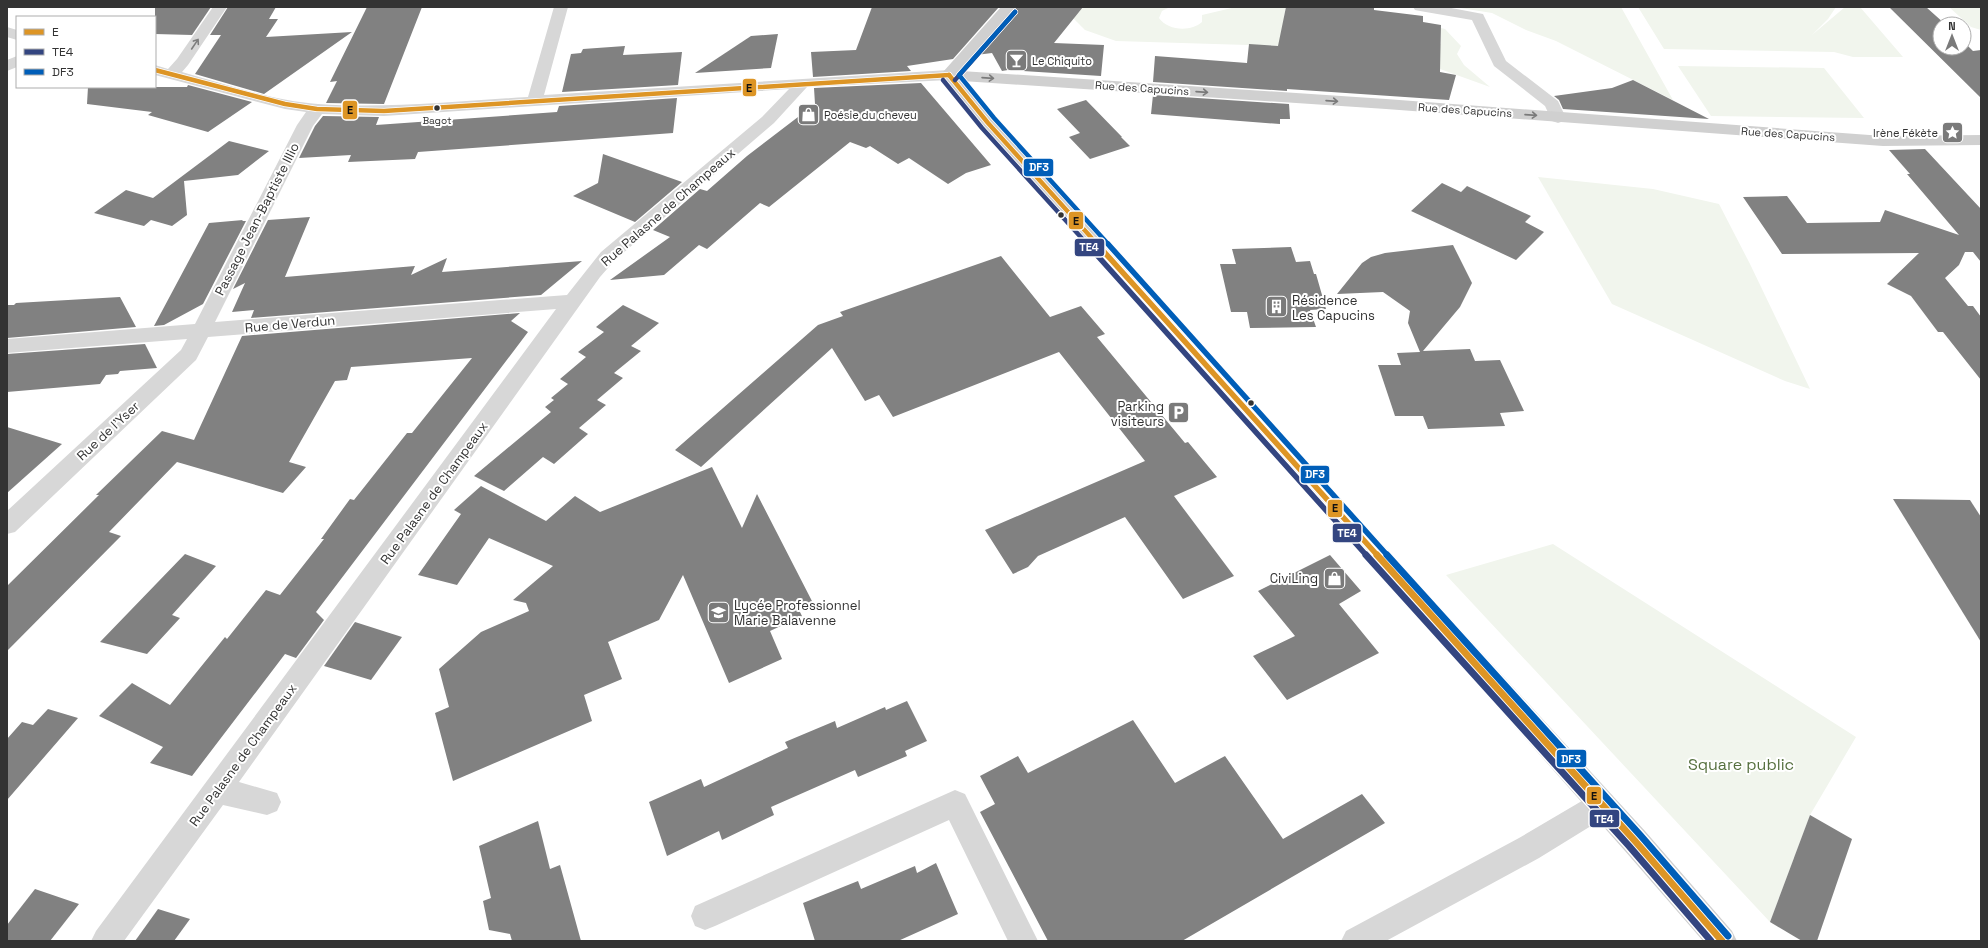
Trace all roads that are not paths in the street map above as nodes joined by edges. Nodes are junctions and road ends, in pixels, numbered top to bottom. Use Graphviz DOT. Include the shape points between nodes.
graph roads {
  1 [pos="220,7"];
  2 [pos="561,7"];
  3 [pos="1010,7"];
  4 [pos="1420,7"];
  5 [pos="16,62"];
  6 [pos="7,66"];
  7 [pos="156,70"];
  8 [pos="172,74"];
  9 [pos="949,75"];
  10 [pos="802,83"];
  11 [pos="534,102"];
  12 [pos="317,109"];
  13 [pos="1558,118"];
  14 [pos="1981,140"];
  15 [pos="574,301"];
  16 [pos="201,331"];
  17 [pos="7,346"];
  18 [pos="7,525"];
  19 [pos="217,790"];
  20 [pos="267,802"];
  21 [pos="1602,804"];
  22 [pos="705,916"];
  23 [pos="106,941"];
  24 [pos="1024,941"];
  25 [pos="1356,941"];
  26 [pos="1722,941"];
  8 -- 1 [label="street, one-way"];
  2 -- 11 [label="street"];
  3 -- 9 [label="street"];
  4 -- 13 [label="street" via="1478,17 1499,63 1552,104"];
  5 -- 6 [label="street"];
  7 -- 8 [label="street"];
  8 -- 12 [label="street" via="285,104"];
  9 -- 10 [label="street"];
  9 -- 13 [label="street, Rue des Capucins, one-way"];
  9 -- 21 [label="street" via="988,123"];
  10 -- 11 [label="street"];
  10 -- 15 [label="street, Rue Palasne de Champeaux" via="768,120 608,256"];
  11 -- 12 [label="street" via="384,111"];
  12 -- 16 [label="street, Passage Jean-Baptiste Illio" via="305,125"];
  13 -- 14 [label="street, Rue des Capucins" via="1883,141"];
  15 -- 16 [label="street, Rue de Verdun"];
  15 -- 19 [label="street, Rue Palasne de Champeaux"];
  16 -- 17 [label="street, Rue de Verdun"];
  16 -- 18 [label="street, Rue de l'Yser" via="189,355"];
  19 -- 20 [label="street"];
  19 -- 23 [label="street, Rue Palasne de Champeaux"];
  21 -- 25 [label="street" via="1529,848"];
  21 -- 26 [label="street"];
  22 -- 24 [label="street" via="955,803"];
}
